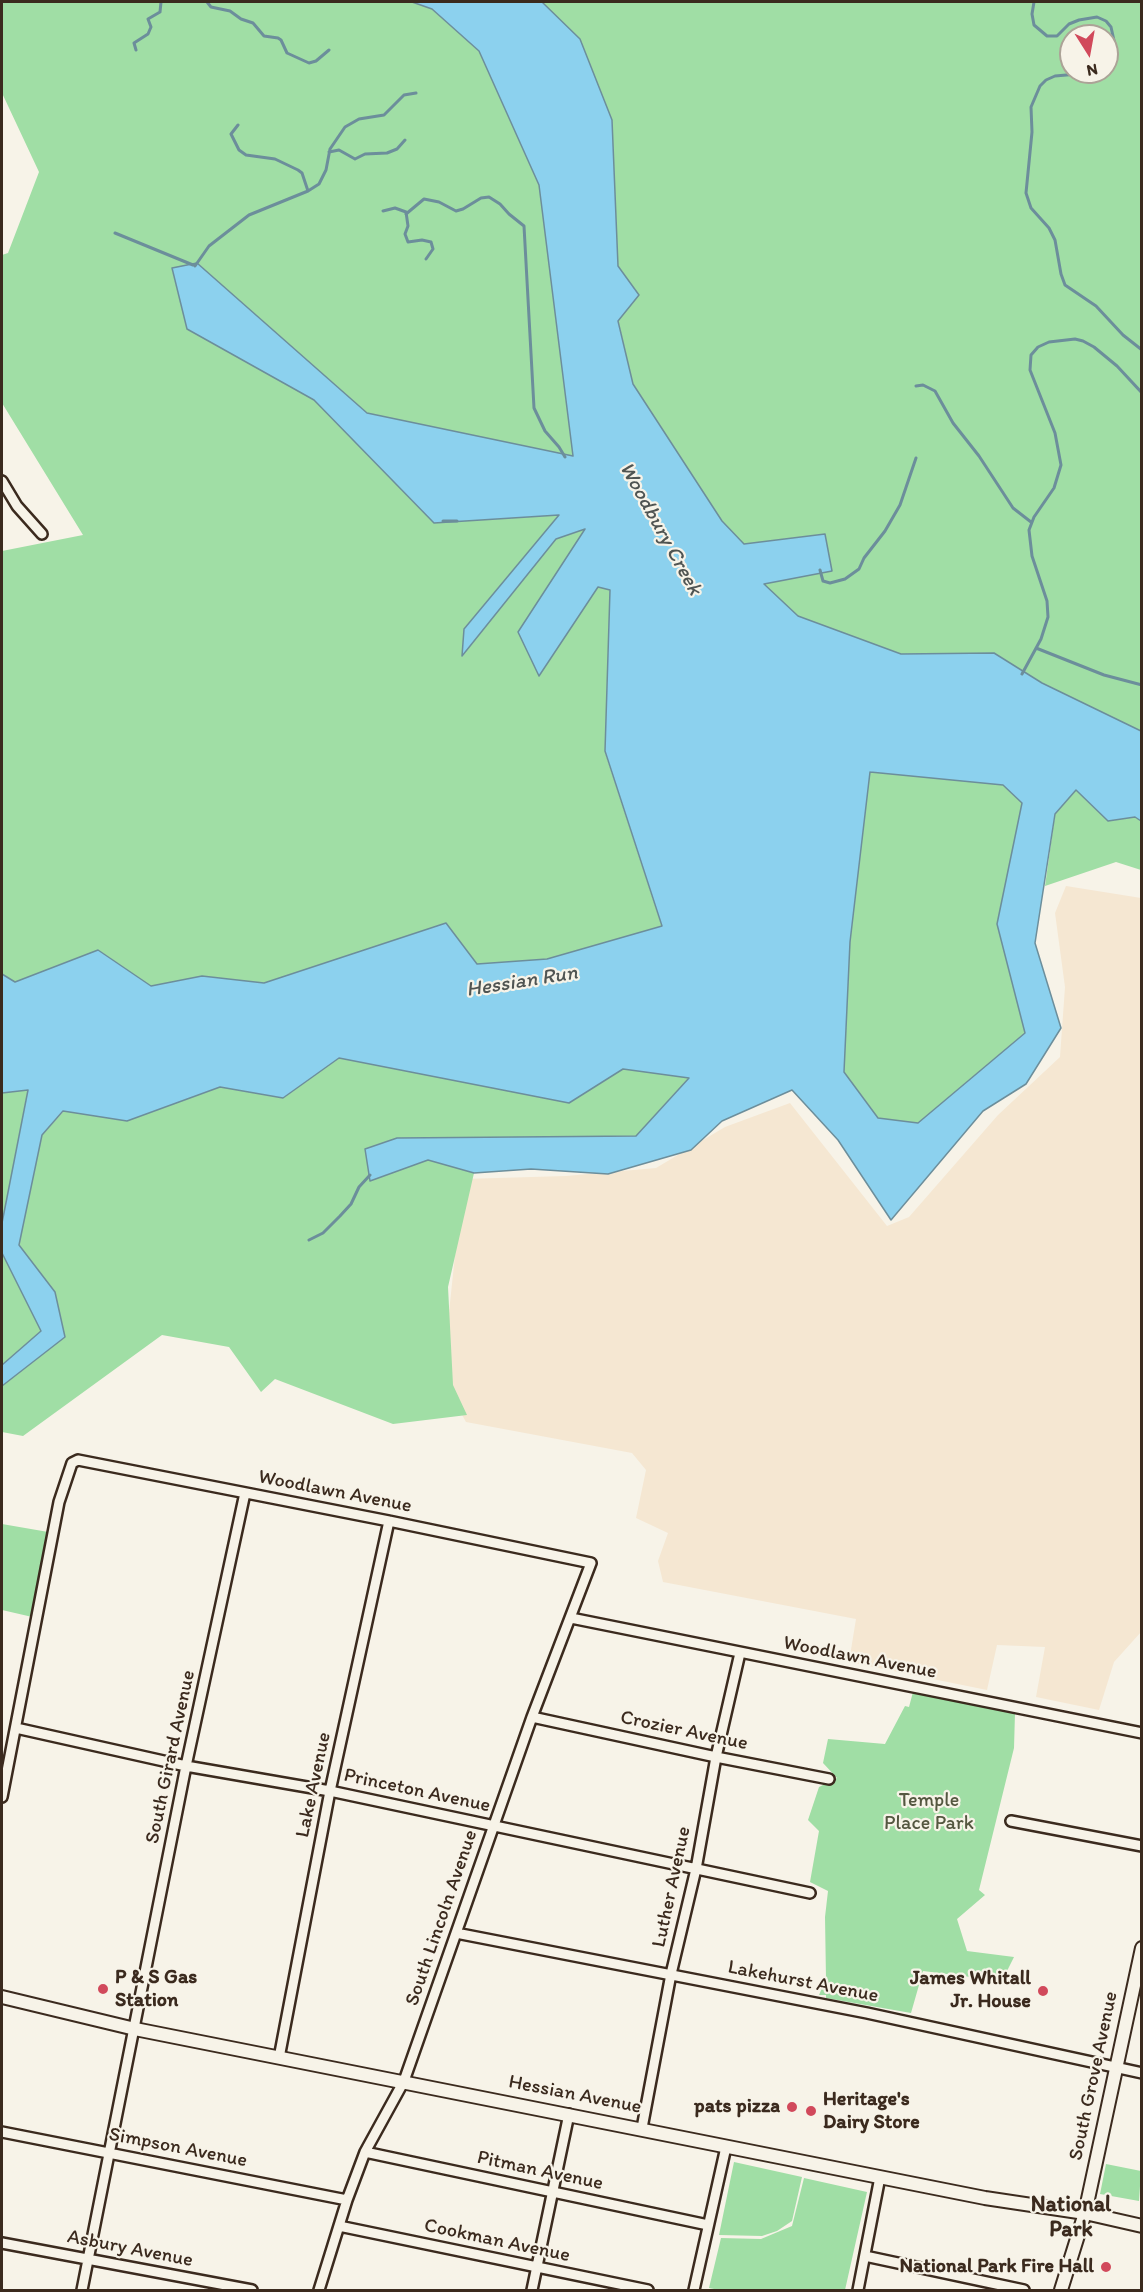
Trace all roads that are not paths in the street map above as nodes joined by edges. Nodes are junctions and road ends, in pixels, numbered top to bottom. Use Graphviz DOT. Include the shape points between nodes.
graph roads {
  1 [pos="2,481"];
  2 [pos="42,534"];
  3 [pos="245,1493"];
  4 [pos="389,1521"];
  5 [pos="591,1563"];
  6 [pos="572,1618"];
  7 [pos="740,1653"];
  8 [pos="532,1717"];
  9 [pos="16,1728"];
  10 [pos="1142,1733"];
  11 [pos="716,1757"];
  12 [pos="186,1766"];
  13 [pos="829,1779"];
  14 [pos="330,1791"];
  15 [pos="2,1797"];
  16 [pos="1011,1821"];
  17 [pos="494,1825"];
  18 [pos="1142,1846"];
  19 [pos="696,1869"];
  20 [pos="810,1893"];
  21 [pos="456,1933"];
  22 [pos="1141,1955"];
  23 [pos="671,1974"];
  24 [pos="2,1997"];
  25 [pos="135,2029"];
  26 [pos="279,2058"];
  27 [pos="1116,2068"];
  28 [pos="1142,2073"];
  29 [pos="404,2082"];
  30 [pos="569,2114"];
  31 [pos="642,2128"];
  32 [pos="2,2132"];
  33 [pos="726,2147"];
  34 [pos="365,2152"];
  35 [pos="110,2153"];
  36 [pos="880,2177"];
  37 [pos="552,2193"];
  38 [pos="347,2200"];
  39 [pos="1085,2213"];
  40 [pos="708,2225"];
  41 [pos="339,2226"];
  42 [pos="1142,2226"];
  43 [pos="2,2243"];
  44 [pos="865,2256"];
  45 [pos="89,2260"];
  46 [pos="536,2268"];
  47 [pos="82,2290"];
  48 [pos="252,2290"];
  49 [pos="319,2290"];
  50 [pos="532,2290"];
  51 [pos="648,2290"];
  52 [pos="694,2290"];
  53 [pos="858,2290"];
  54 [pos="1024,2290"];
  55 [pos="1061,2290"];
  1 -- 2 [label="street" via="17,506"];
  3 -- 4 [label="street, Woodlawn Avenue"];
  3 -- 9 [label="street, Woodlawn Avenue" via="89,1461 72,1463 59,1502"];
  3 -- 12 [label="street, South Girard Avenue"];
  4 -- 5 [label="street, Woodlawn Avenue"];
  4 -- 14 [label="street, Lake Avenue"];
  5 -- 6 [label="street, South Lincoln Avenue"];
  6 -- 7 [label="street, Woodlawn Avenue"];
  6 -- 8 [label="street, South Lincoln Avenue"];
  7 -- 10 [label="street, Woodlawn Avenue"];
  7 -- 11 [label="street, Luther Avenue"];
  8 -- 11 [label="street, Crozier Avenue"];
  8 -- 17 [label="street, South Lincoln Avenue"];
  9 -- 12 [label="street, Princeton Avenue"];
  9 -- 15 [label="street"];
  11 -- 13 [label="street, Crozier Avenue"];
  11 -- 19 [label="street, Luther Avenue"];
  12 -- 14 [label="street, Princeton Avenue"];
  12 -- 25 [label="street, South Girard Avenue"];
  14 -- 17 [label="street, Princeton Avenue"];
  14 -- 26 [label="street, Lake Avenue"];
  16 -- 18 [label="street"];
  17 -- 19 [label="street, Princeton Avenue"];
  17 -- 21 [label="street, South Lincoln Avenue"];
  19 -- 20 [label="street, Princeton Avenue"];
  19 -- 23 [label="street, Luther Avenue"];
  21 -- 23 [label="street, Lakehurst Avenue"];
  21 -- 29 [label="street, South Lincoln Avenue"];
  22 -- 27 [label="main road, South Grove Avenue"];
  23 -- 27 [label="street, Lakehurst Avenue"];
  23 -- 31 [label="street, Luther Avenue"];
  24 -- 25 [label="main road, Hessian Avenue"];
  25 -- 26 [label="main road, Hessian Avenue"];
  25 -- 35 [label="street, South Girard Avenue"];
  26 -- 29 [label="main road, Hessian Avenue"];
  27 -- 28 [label="street, Lakehurst Avenue"];
  27 -- 39 [label="main road, South Grove Avenue"];
  29 -- 30 [label="main road, Hessian Avenue"];
  29 -- 34 [label="street, South Lincoln Avenue"];
  30 -- 31 [label="main road, Hessian Avenue"];
  30 -- 37 [label="street"];
  31 -- 33 [label="main road, Hessian Avenue"];
  32 -- 35 [label="street, Simpson Avenue"];
  33 -- 36 [label="main road, Hessian Avenue"];
  33 -- 40 [label="street"];
  34 -- 37 [label="street, Pitman Avenue"];
  34 -- 38 [label="street, South Lincoln Avenue"];
  35 -- 38 [label="street, Simpson Avenue"];
  35 -- 45 [label="street, South Girard Avenue"];
  36 -- 39 [label="main road, Hessian Avenue"];
  36 -- 44 [label="street"];
  37 -- 40 [label="street, Pitman Avenue"];
  37 -- 46 [label="street"];
  38 -- 41 [label="street, South Lincoln Avenue"];
  39 -- 42 [label="main road, Hessian Avenue"];
  39 -- 55 [label="main road, South Grove Avenue"];
  40 -- 52 [label="street"];
  41 -- 46 [label="street, Cookman Avenue"];
  41 -- 49 [label="street, South Lincoln Avenue"];
  43 -- 45 [label="street, Asbury Avenue"];
  44 -- 53 [label="street"];
  44 -- 54 [label="street"];
  45 -- 47 [label="street, South Girard Avenue"];
  45 -- 48 [label="street, Asbury Avenue"];
  46 -- 50 [label="street"];
  46 -- 51 [label="street, Cookman Avenue"];
}
